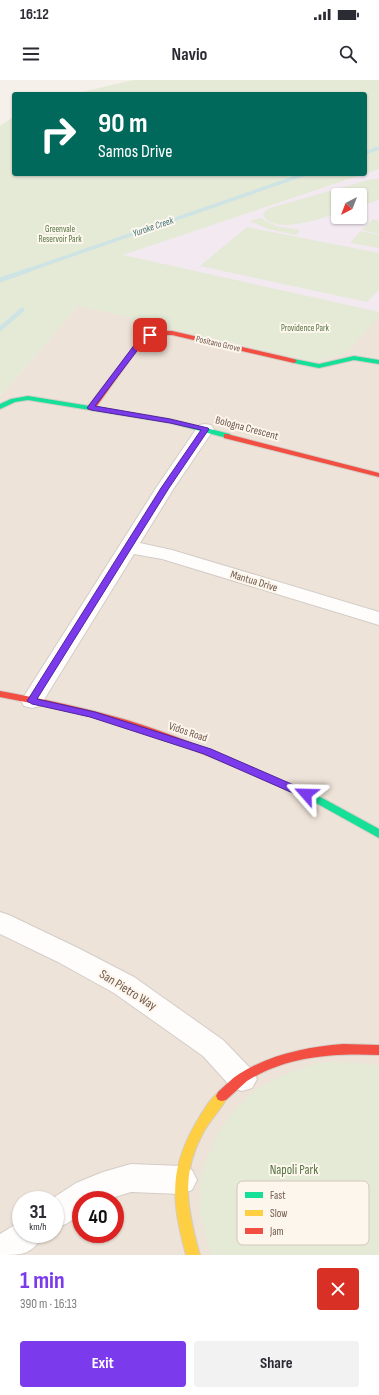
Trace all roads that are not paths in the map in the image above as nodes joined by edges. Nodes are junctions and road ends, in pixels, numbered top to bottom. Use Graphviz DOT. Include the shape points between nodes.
graph roads {
  1 [pos="379,362"];
  2 [pos="0,407"];
  3 [pos="91,408"];
  4 [pos="205,429"];
  5 [pos="379,475"];
  6 [pos="128,547"];
  7 [pos="379,619"];
  8 [pos="0,694"];
  9 [pos="32,701"];
  10 [pos="379,834"];
  11 [pos="0,922"];
  12 [pos="379,1050"];
  13 [pos="242,1079"];
  14 [pos="181,1180"];
  15 [pos="64,1208"];
  16 [pos="14,1243"];
  17 [pos="0,1253"];
  18 [pos="193,1255"];
  1 -- 3 [label="street, Positano Grove" via="356,358 325,366 314,366 158,332 141,341"];
  2 -- 3 [label="street, Bologna Crescent" via="13,400 28,398"];
  3 -- 4 [label="street, Bologna Crescent"];
  4 -- 5 [label="street, Bologna Crescent"];
  4 -- 6 [label="street"];
  6 -- 7 [label="street, Mantua Drive" via="165,554"];
  6 -- 9 [label="street"];
  8 -- 9 [label="street, Vidos Road"];
  9 -- 10 [label="street, Vidos Road" via="78,710 207,751 320,801"];
  11 -- 13 [label="street, San Pietro Way" via="124,985 213,1048"];
  12 -- 13 [label="street" via="326,1048 298,1053 259,1068"];
  13 -- 14 [label="street" via="215,1103 198,1127"];
  14 -- 15 [label="street" via="131,1178 87,1193"];
  14 -- 18 [label="street" via="182,1218"];
  16 -- 17 [label="street"];
}
